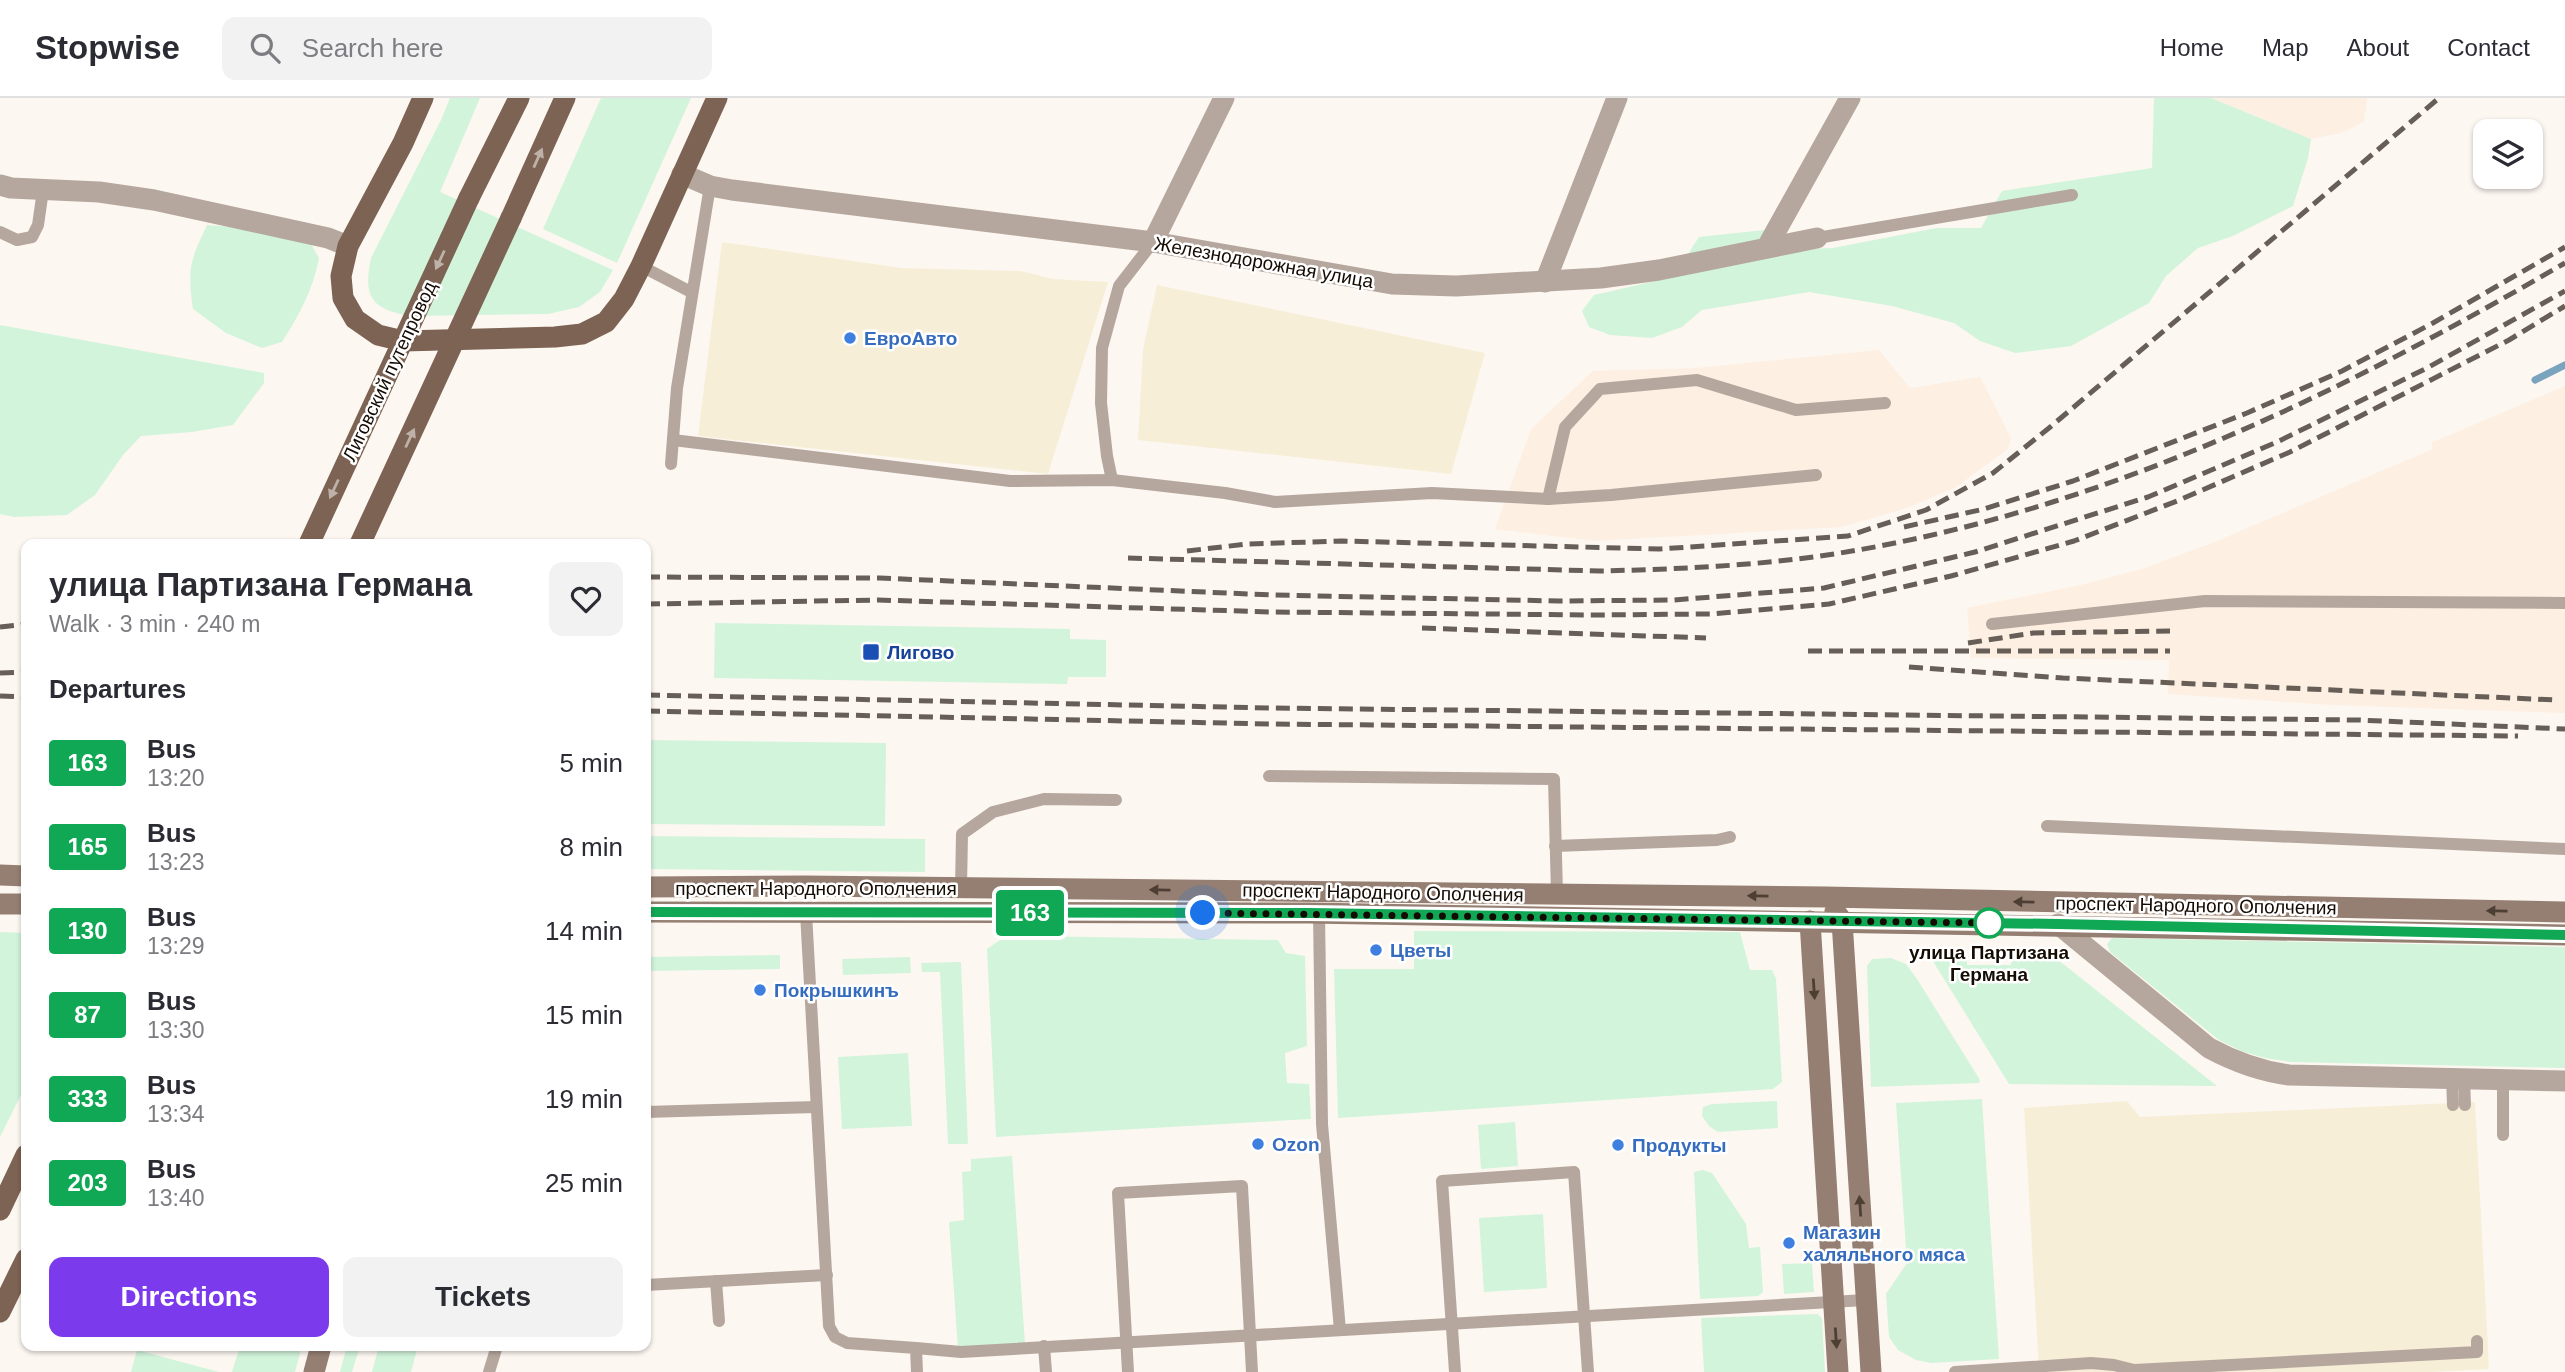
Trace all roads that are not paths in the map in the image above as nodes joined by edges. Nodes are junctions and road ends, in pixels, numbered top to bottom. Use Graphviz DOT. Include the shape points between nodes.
graph roads {
  1 [pos="423,98"];
  2 [pos="519,98"];
  3 [pos="565,98"];
  4 [pos="717,98"];
  5 [pos="1224,98"];
  6 [pos="1618,98"];
  7 [pos="1850,98"];
  8 [pos="682,174"];
  9 [pos="0,185"];
  10 [pos="710,186"];
  11 [pos="43,190"];
  12 [pos="2072,195"];
  13 [pos="0,232"];
  14 [pos="1817,238"];
  15 [pos="1153,242"];
  16 [pos="348,246"];
  17 [pos="1767,247"];
  18 [pos="640,266"];
  19 [pos="1545,282"];
  20 [pos="691,292"];
  21 [pos="1885,403"];
  22 [pos="673,440"];
  23 [pos="671,464"];
  24 [pos="1816,475"];
  25 [pos="1112,480"];
  26 [pos="1548,499"];
  27 [pos="311,539"];
  28 [pos="362,539"];
  29 [pos="2565,603"];
  30 [pos="1992,624"];
  31 [pos="1269,775"];
  32 [pos="1116,800"];
  33 [pos="2048,826"];
  34 [pos="1730,837"];
  35 [pos="1555,846"];
  36 [pos="2565,849"];
  37 [pos="0,876"];
  38 [pos="21,876"];
  39 [pos="651,887"];
  40 [pos="961,888"];
  41 [pos="1557,894"];
  42 [pos="1826,897"];
  43 [pos="0,904"];
  44 [pos="21,904"];
  45 [pos="651,912"];
  46 [pos="806,912"];
  47 [pos="2565,912"];
  48 [pos="1320,913"];
  49 [pos="1810,920"];
  50 [pos="1842,921"];
  51 [pos="2058,924"];
  52 [pos="2565,935"];
  53 [pos="2458,1079"];
  54 [pos="2503,1080"];
  55 [pos="2565,1081"];
  56 [pos="2459,1105"];
  57 [pos="816,1107"];
  58 [pos="651,1112"];
  59 [pos="2503,1135"];
  60 [pos="21,1166"];
  61 [pos="0,1210"];
  62 [pos="21,1269"];
  63 [pos="827,1275"];
  64 [pos="716,1281"];
  65 [pos="651,1285"];
  66 [pos="1866,1300"];
  67 [pos="1834,1302"];
  68 [pos="0,1312"];
  69 [pos="1584,1316"];
  70 [pos="719,1321"];
  71 [pos="1452,1324"];
  72 [pos="1340,1330"];
  73 [pos="1249,1335"];
  74 [pos="2477,1341"];
  75 [pos="1126,1342"];
  76 [pos="1044,1346"];
  77 [pos="916,1348"];
  78 [pos="320,1351"];
  79 [pos="495,1351"];
  80 [pos="314,1372"];
  81 [pos="489,1372"];
  82 [pos="917,1372"];
  83 [pos="1045,1372"];
  84 [pos="1128,1372"];
  85 [pos="1252,1372"];
  86 [pos="1455,1372"];
  87 [pos="1588,1372"];
  88 [pos="1838,1372"];
  89 [pos="1871,1372"];
  90 [pos="1955,1372"];
  1 -- 16 [label="main road"];
  2 -- 27 [label="main road, Лиговский путепровод, one-way, bridge"];
  28 -- 3 [label="main road, one-way, bridge"];
  4 -- 8 [label="main road"];
  5 -- 15 [label="street"];
  6 -- 19 [label="street"];
  7 -- 17 [label="street"];
  8 -- 10 [label="street, Железнодорожная улица"];
  8 -- 18 [label="main road"];
  9 -- 11 [label="street"];
  10 -- 15 [label="street, Железнодорожная улица"];
  10 -- 20 [label="lane"];
  11 -- 13 [label="lane" via="32,237 17,240"];
  11 -- 16 [label="street" via="154,200"];
  12 -- 14 [label="lane"];
  14 -- 17 [label="street, Железнодорожная улица"];
  15 -- 19 [label="street, Железнодорожная улица" via="1392,284"];
  15 -- 25 [label="lane" via="1119,286 1102,348 1101,403"];
  16 -- 18 [label="main road" via="341,276 343,298 355,319 378,335 403,341 582,334 606,323"];
  17 -- 19 [label="street, Железнодорожная улица" via="1659,270"];
  18 -- 20 [label="lane"];
  20 -- 22 [label="lane"];
  21 -- 26 [label="lane" via="1796,410 1698,380 1600,389 1565,427"];
  22 -- 23 [label="lane"];
  22 -- 25 [label="lane" via="1010,481"];
  24 -- 26 [label="lane"];
  25 -- 26 [label="lane" via="1275,502 1432,493"];
  29 -- 30 [label="lane" via="2205,601"];
  31 -- 35 [label="lane" via="1554,779"];
  32 -- 40 [label="lane" via="1044,799 993,812 962,834"];
  33 -- 36 [label="lane"];
  34 -- 35 [label="lane"];
  35 -- 41 [label="lane"];
  37 -- 38 [label="main road"];
  39 -- 40 [label="main road, проспект Народного Ополчения"];
  41 -- 40 [label="main road, проспект Народного Ополчения, one-way"];
  42 -- 41 [label="main road, проспект Народного Ополчения, one-way"];
  47 -- 42 [label="main road, проспект Народного Ополчения, one-way"];
  42 -- 49 [label="main road"];
  42 -- 50 [label="main road"];
  43 -- 44 [label="main road"];
  45 -- 46 [label="main road, проспект Народного Ополчения"];
  46 -- 48 [label="main road, проспект Народного Ополчения"];
  46 -- 57 [label="lane"];
  48 -- 49 [label="main road, проспект Народного Ополчения"];
  48 -- 72 [label="lane" via="1322,1124"];
  49 -- 50 [label="main road, проспект Народного Ополчения"];
  49 -- 67 [label="main road, one-way"];
  50 -- 51 [label="main road, проспект Народного Ополчения"];
  66 -- 50 [label="main road, one-way"];
  51 -- 52 [label="main road, проспект Народного Ополчения"];
  51 -- 53 [label="street" via="2209,1048 2237,1063 2289,1075"];
  53 -- 54 [label="street"];
  53 -- 56 [label="lane"];
  54 -- 55 [label="street"];
  54 -- 59 [label="lane"];
  57 -- 58 [label="lane"];
  57 -- 63 [label="lane"];
  60 -- 61 [label="main road"];
  62 -- 68 [label="main road"];
  63 -- 64 [label="lane"];
  63 -- 77 [label="lane" via="829,1326 835,1337 848,1343"];
  64 -- 65 [label="lane"];
  64 -- 70 [label="lane"];
  66 -- 67 [label="lane"];
  66 -- 89 [label="main road"];
  67 -- 69 [label="lane"];
  67 -- 88 [label="main road, one-way"];
  69 -- 71 [label="lane"];
  69 -- 71 [label="lane" via="1574,1172 1442,1181"];
  69 -- 87 [label="lane"];
  71 -- 72 [label="lane"];
  71 -- 86 [label="lane"];
  72 -- 73 [label="lane"];
  73 -- 75 [label="lane"];
  73 -- 75 [label="lane" via="1242,1186 1118,1193"];
  73 -- 85 [label="lane"];
  74 -- 90 [label="lane" via="2477,1352 2134,1370 2091,1363"];
  75 -- 76 [label="lane"];
  75 -- 84 [label="lane"];
  76 -- 77 [label="lane" via="961,1352"];
  76 -- 83 [label="lane"];
  77 -- 82 [label="lane"];
  78 -- 80 [label="main road"];
  79 -- 81 [label="lane"];
}
